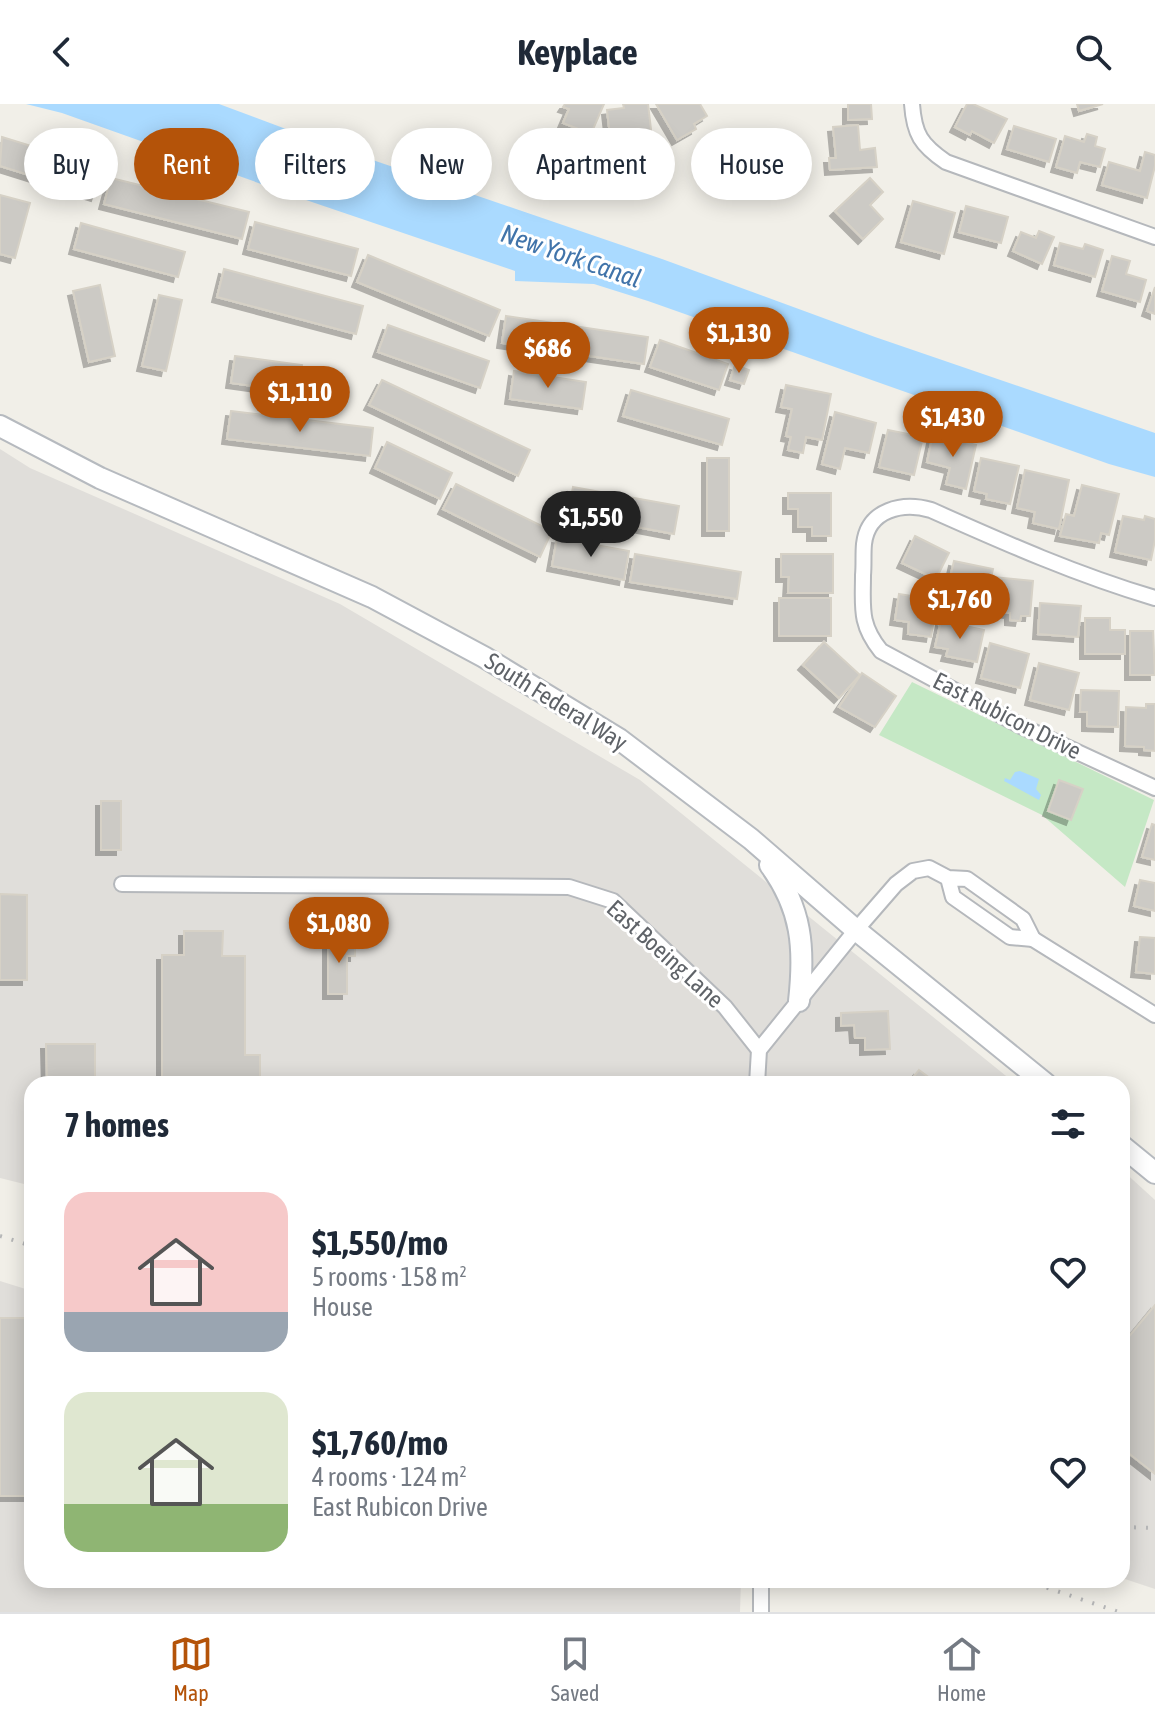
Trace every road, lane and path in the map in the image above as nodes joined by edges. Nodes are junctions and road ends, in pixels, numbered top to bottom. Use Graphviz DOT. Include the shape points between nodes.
graph roads {
  1 [pos="912,104"];
  2 [pos="1155,237"];
  3 [pos="0,426"];
  4 [pos="1155,598"];
  5 [pos="1155,788"];
  6 [pos="751,839"];
  7 [pos="948,878"];
  8 [pos="122,884"];
  9 [pos="856,930"];
  10 [pos="1033,939"];
  11 [pos="799,1001"];
  12 [pos="1155,1015"];
  13 [pos="759,1050"];
  14 [pos="757,1076"];
  15 [pos="1036,1076"];
  16 [pos="1130,1153"];
  17 [pos="1155,1173"];
  18 [pos="761,1588"];
  19 [pos="761,1612"];
  1 -- 2 [label="street" via="913,122 926,149 946,162"];
  3 -- 6 [label="main road, South Federal Way" via="100,478 372,597 484,657 619,739"];
  4 -- 5 [label="street, East Rubicon Drive" via="1039,559 914,505 882,513 864,541 863,617 868,635 881,651 1021,726"];
  6 -- 9 [label="main road, South Federal Way"];
  6 -- 11 [label="main road" via="781,880 796,915 804,959"];
  7 -- 9 [label="street" via="929,868 913,871"];
  7 -- 10 [label="street" via="967,879 1023,919"];
  7 -- 10 [label="street" via="953,897 1010,937"];
  8 -- 13 [label="street, East Boeing Lane" via="569,887 613,901 725,1007"];
  9 -- 11 [label="street"];
  9 -- 15 [label="main road, South Federal Way"];
  10 -- 12 [label="street"];
  11 -- 13 [label="street"];
  13 -- 14 [label="street"];
  16 -- 17 [label="main road"];
  18 -- 19 [label="street"];
}
